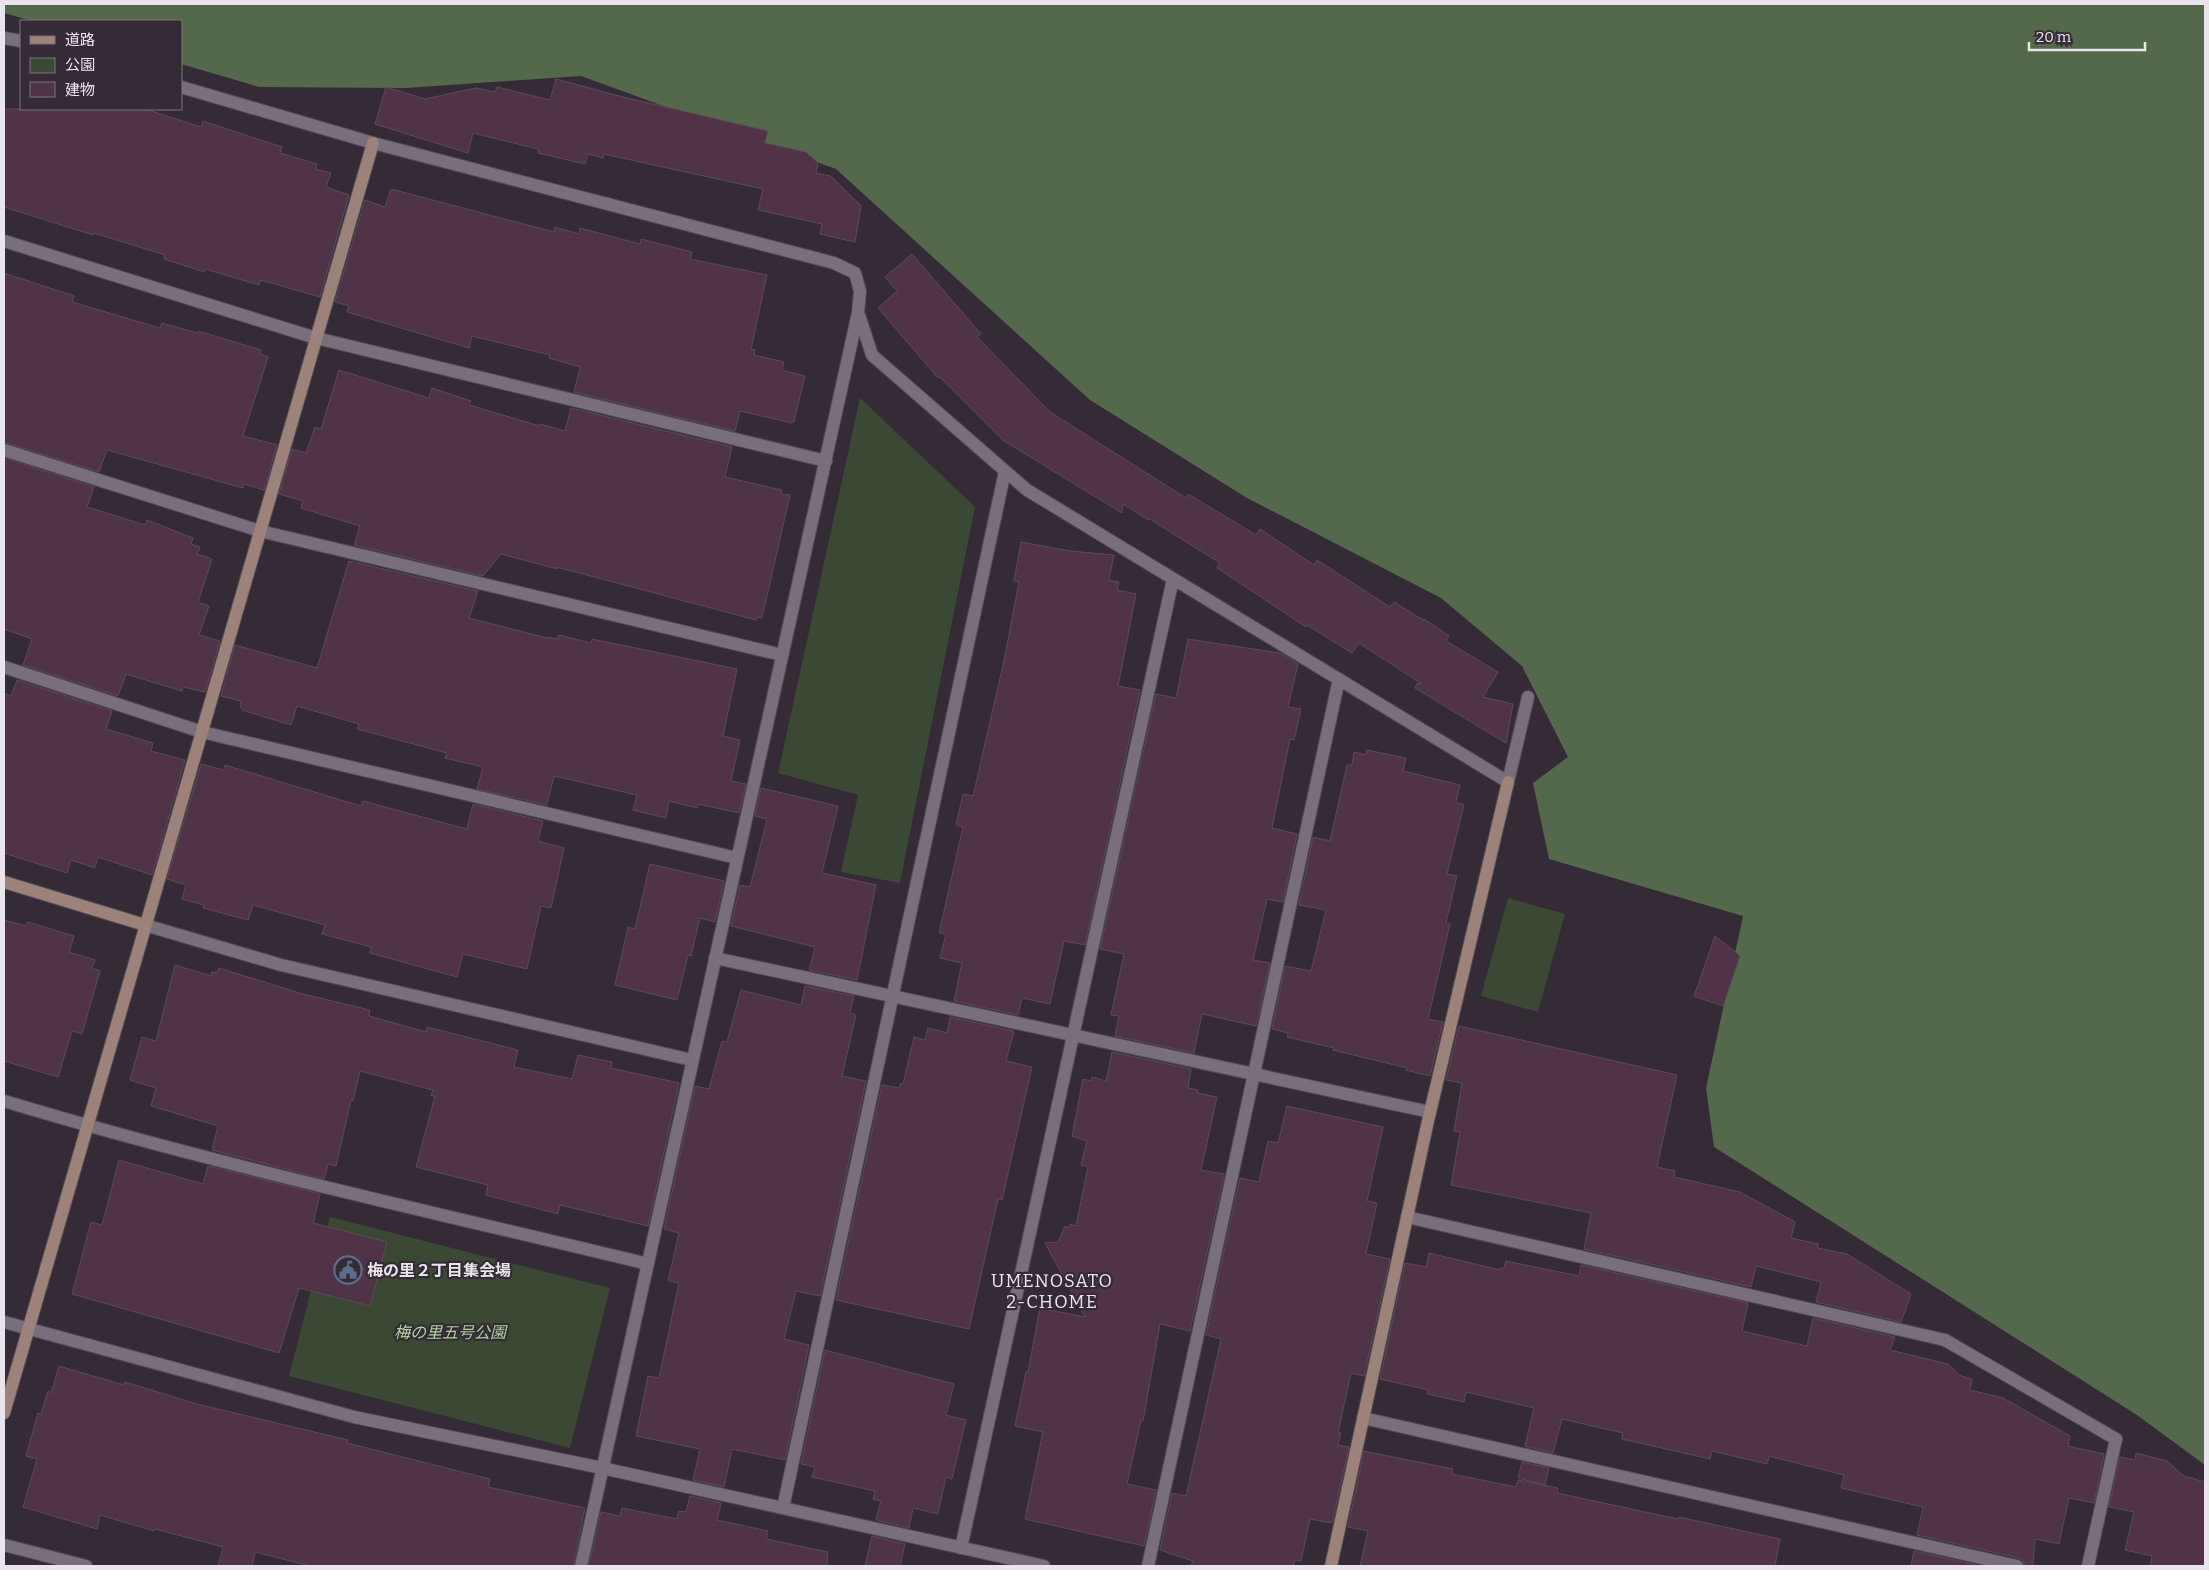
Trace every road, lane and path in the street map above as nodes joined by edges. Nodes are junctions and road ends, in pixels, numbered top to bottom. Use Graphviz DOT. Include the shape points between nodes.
graph roads {
  1 [pos="4,38"];
  2 [pos="20,41"];
  3 [pos="182,87"];
  4 [pos="372,144"];
  5 [pos="4,240"];
  6 [pos="858,313"];
  7 [pos="316,338"];
  8 [pos="4,450"];
  9 [pos="826,461"];
  10 [pos="1005,471"];
  11 [pos="260,531"];
  12 [pos="1173,579"];
  13 [pos="782,655"];
  14 [pos="4,667"];
  15 [pos="1339,679"];
  16 [pos="1528,697"];
  17 [pos="202,732"];
  18 [pos="1508,782"];
  19 [pos="737,858"];
  20 [pos="4,882"];
  21 [pos="145,925"];
  22 [pos="715,958"];
  23 [pos="893,996"];
  24 [pos="1073,1035"];
  25 [pos="692,1060"];
  26 [pos="1254,1074"];
  27 [pos="4,1101"];
  28 [pos="1430,1112"];
  29 [pos="87,1126"];
  30 [pos="1407,1216"];
  31 [pos="648,1264"];
  32 [pos="4,1322"];
  33 [pos="28,1330"];
  34 [pos="4,1413"];
  35 [pos="1363,1418"];
  36 [pos="602,1468"];
  37 [pos="783,1508"];
  38 [pos="4,1545"];
  39 [pos="961,1548"];
  40 [pos="86,1566"];
  41 [pos="581,1566"];
  42 [pos="1044,1566"];
  43 [pos="1148,1566"];
  44 [pos="1331,1566"];
  45 [pos="2017,1566"];
  46 [pos="2088,1566"];
  1 -- 2 [label="street"];
  3 -- 4 [label="street"];
  4 -- 6 [label="street" via="834,263 855,273 860,291"];
  4 -- 7 [label="street"];
  5 -- 7 [label="street"];
  6 -- 9 [label="street"];
  6 -- 10 [label="street" via="872,355"];
  7 -- 9 [label="street"];
  7 -- 11 [label="street"];
  8 -- 11 [label="street"];
  9 -- 13 [label="street"];
  10 -- 12 [label="street" via="1027,490"];
  10 -- 23 [label="street"];
  11 -- 13 [label="street"];
  11 -- 17 [label="street"];
  12 -- 15 [label="street"];
  12 -- 24 [label="street"];
  13 -- 19 [label="street"];
  14 -- 17 [label="street"];
  15 -- 18 [label="street"];
  15 -- 26 [label="street"];
  16 -- 18 [label="street"];
  17 -- 19 [label="street"];
  17 -- 21 [label="street"];
  18 -- 28 [label="street"];
  19 -- 22 [label="street"];
  20 -- 21 [label="street"];
  21 -- 25 [label="street" via="282,965"];
  21 -- 29 [label="street"];
  22 -- 23 [label="street"];
  22 -- 25 [label="street"];
  23 -- 24 [label="street"];
  23 -- 37 [label="street"];
  24 -- 26 [label="street"];
  24 -- 39 [label="street"];
  25 -- 31 [label="street"];
  26 -- 28 [label="street"];
  26 -- 43 [label="street"];
  27 -- 29 [label="street"];
  28 -- 30 [label="street"];
  29 -- 31 [label="street"];
  29 -- 33 [label="street"];
  30 -- 35 [label="street"];
  30 -- 46 [label="street" via="1945,1340 2116,1438"];
  31 -- 36 [label="street"];
  32 -- 33 [label="street"];
  33 -- 34 [label="street"];
  33 -- 36 [label="street" via="354,1416"];
  35 -- 44 [label="street"];
  35 -- 45 [label="street"];
  36 -- 37 [label="street"];
  36 -- 41 [label="street"];
  37 -- 39 [label="street"];
  38 -- 40 [label="street"];
  39 -- 42 [label="street"];
}
